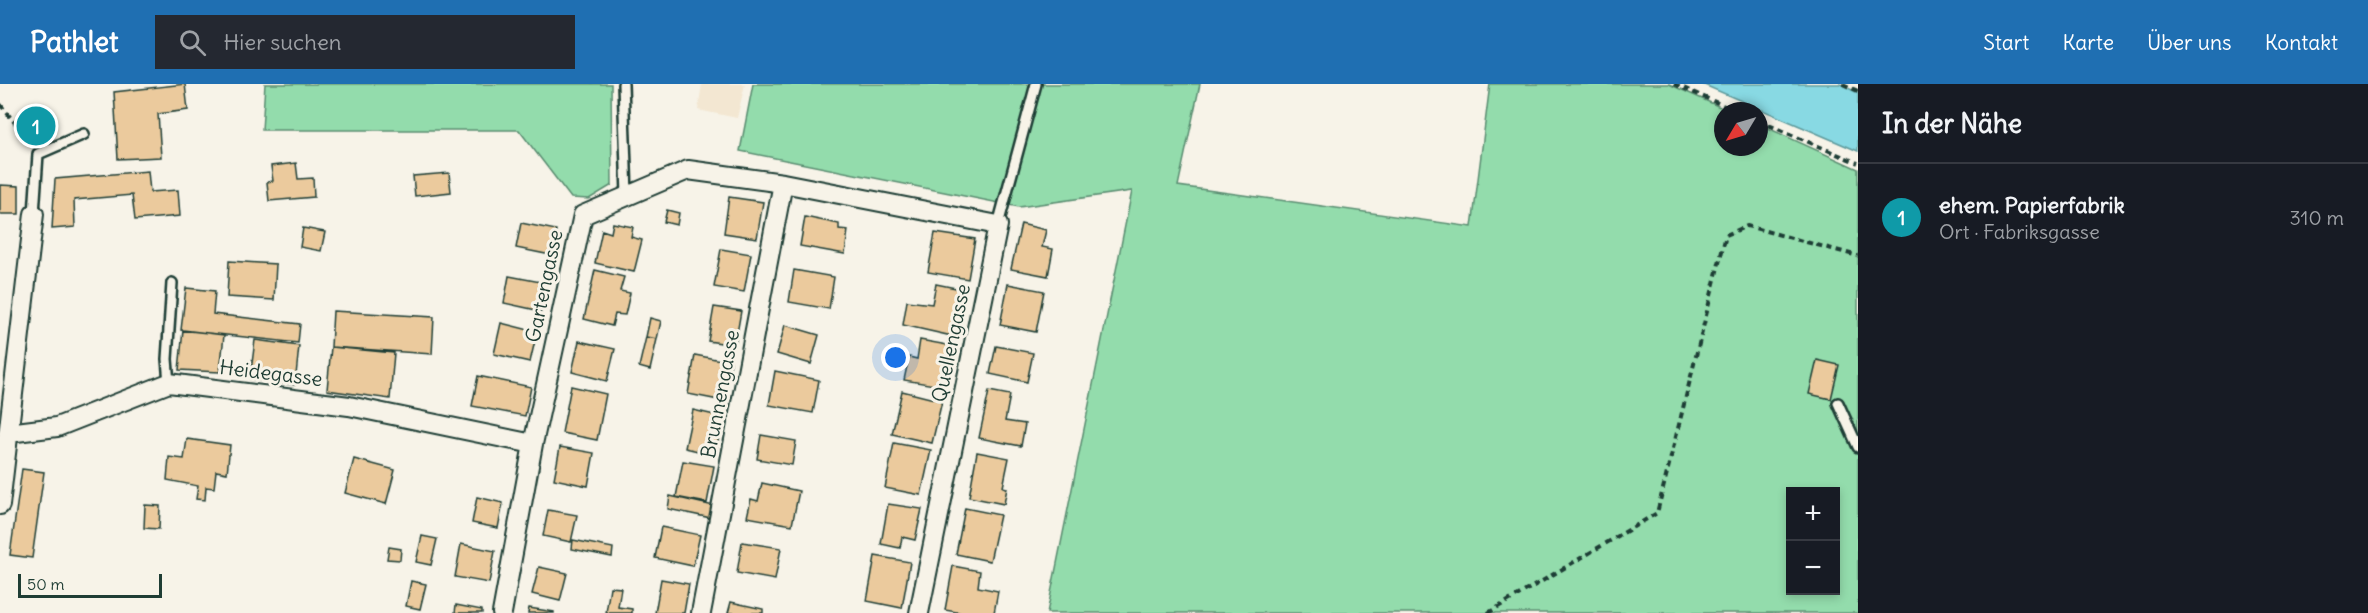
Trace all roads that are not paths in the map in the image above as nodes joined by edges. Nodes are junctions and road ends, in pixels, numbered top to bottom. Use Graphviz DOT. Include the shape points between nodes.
graph roads {
  1 [pos="623,84"];
  2 [pos="1036,84"];
  3 [pos="84,134"];
  4 [pos="783,183"];
  5 [pos="627,195"];
  6 [pos="34,214"];
  7 [pos="998,225"];
  8 [pos="172,283"];
  9 [pos="169,383"];
  10 [pos="1838,403"];
  11 [pos="8,433"];
  12 [pos="533,444"];
  13 [pos="1858,447"];
  14 [pos="0,506"];
  15 [pos="502,613"];
  16 [pos="701,613"];
  17 [pos="919,613"];
  1 -- 5 [label="lane"];
  2 -- 7 [label="lane, Quellengasse"];
  3 -- 6 [label="lane" via="38,154"];
  4 -- 5 [label="street, Gartengasse" via="688,170"];
  4 -- 7 [label="street, Gartengasse"];
  4 -- 16 [label="street, Brunnengasse"];
  5 -- 12 [label="street, Gartengasse" via="582,214"];
  6 -- 11 [label="street"];
  7 -- 17 [label="street, Quellengasse"];
  8 -- 9 [label="lane" via="166,359"];
  9 -- 11 [label="street, Heidegasse" via="57,427"];
  9 -- 12 [label="street, Heidegasse" via="349,406"];
  10 -- 13 [label="lane"];
  11 -- 14 [label="street"];
  12 -- 15 [label="street, Gartengasse"];
}
